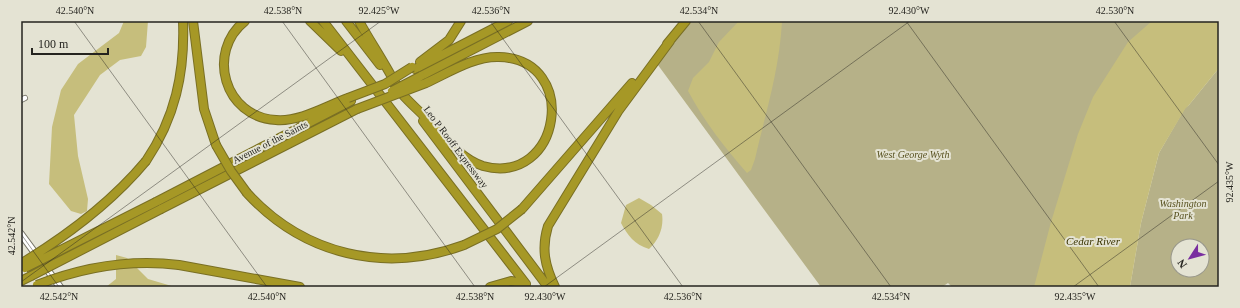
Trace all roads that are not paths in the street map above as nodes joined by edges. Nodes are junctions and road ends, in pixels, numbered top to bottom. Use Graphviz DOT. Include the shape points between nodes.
graph roads {
  1 [pos="245,21"];
  2 [pos="310,21"];
  3 [pos="323,21"];
  4 [pos="346,21"];
  5 [pos="359,21"];
  6 [pos="461,21"];
  7 [pos="508,21"];
  8 [pos="528,21"];
  9 [pos="686,21"];
  10 [pos="183,23"];
  11 [pos="193,23"];
  12 [pos="670,41"];
  13 [pos="413,68"];
  14 [pos="366,78"];
  15 [pos="423,80"];
  16 [pos="403,94"];
  17 [pos="350,99"];
  18 [pos="21,234"];
  19 [pos="22,267"];
  20 [pos="21,281"];
  21 [pos="35,286"];
  22 [pos="60,287"];
  23 [pos="300,287"];
  24 [pos="490,287"];
  25 [pos="548,287"];
  26 [pos="555,287"];
  1 -- 17 [label="highway" via="229,42 223,66 229,90 245,110 262,118 284,120"];
  2 -- 14 [label="highway"];
  3 -- 14 [label="highway"];
  4 -- 16 [label="highway, Leo P Rooff Expressway"];
  5 -- 16 [label="highway"];
  6 -- 13 [label="highway" via="444,45"];
  7 -- 13 [label="highway"];
  8 -- 15 [label="highway, Avenue of the Saints"];
  9 -- 12 [label="highway"];
  10 -- 19 [label="highway, bridge" via="181,73 174,104 164,130 146,161 126,184 92,215"];
  11 -- 12 [label="highway, bridge" via="204,109 216,144 231,171 248,193 297,234 324,246 378,258 415,258 450,250 497,229 522,209"];
  12 -- 26 [label="highway" via="619,110 550,221 543,254"];
  13 -- 17 [label="highway, bridge"];
  14 -- 24 [label="highway" via="526,284 511,281"];
  15 -- 16 [label="highway" via="482,59 498,56 518,60 539,75 549,89 553,111 550,132 537,151 523,162 507,167 482,165 461,153"];
  15 -- 20 [label="highway, Avenue of the Saints, bridge" via="357,109"];
  16 -- 25 [label="highway, Leo P Rooff Expressway"];
  17 -- 19 [label="highway, Avenue of the Saints, bridge" via="156,202"];
  18 -- 22 [label="main road"];
  21 -- 23 [label="highway, bridge" via="64,275 99,267 136,263 179,265"];
}
